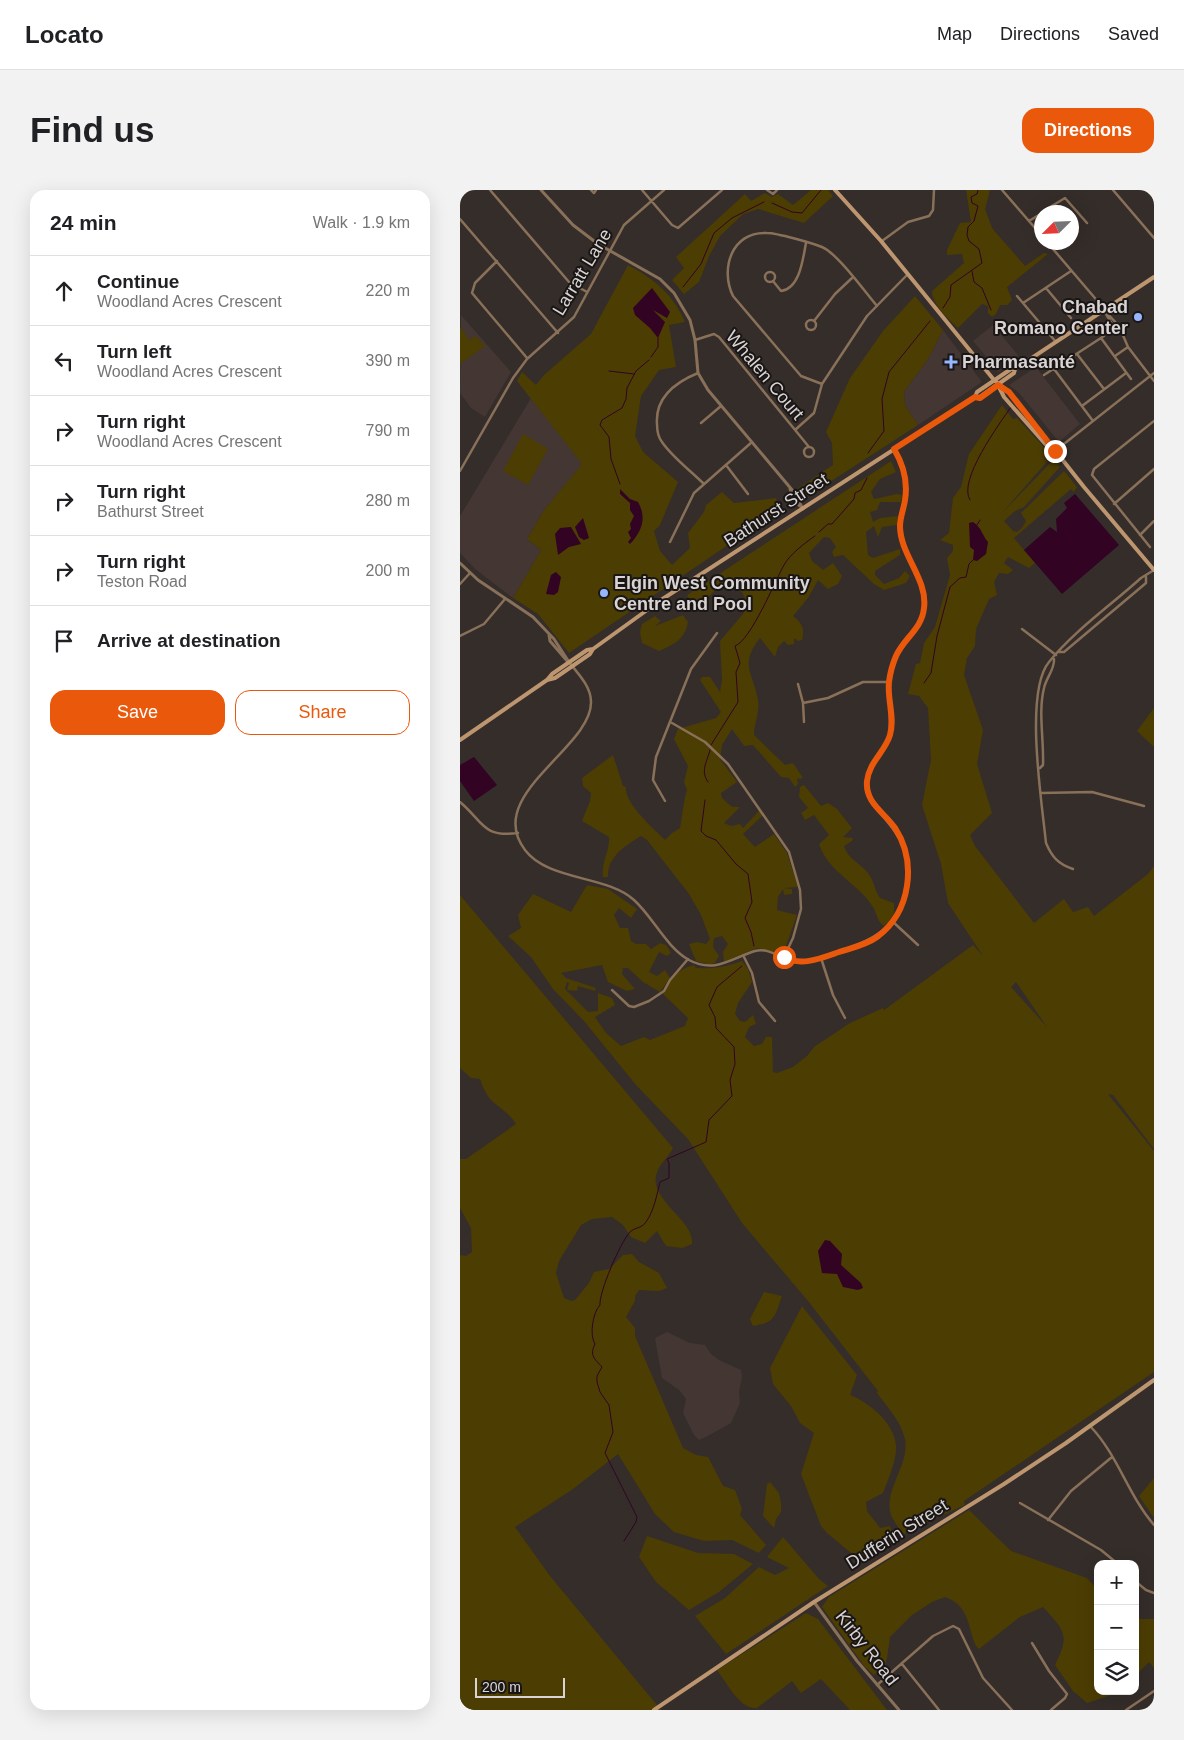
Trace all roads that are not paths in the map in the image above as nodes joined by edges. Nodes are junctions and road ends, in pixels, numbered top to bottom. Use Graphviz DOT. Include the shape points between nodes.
graph roads {
  1 [pos="490,190"];
  2 [pos="541,190"];
  3 [pos="591,190"];
  4 [pos="596,190"];
  5 [pos="642,190"];
  6 [pos="664,190"];
  7 [pos="722,190"];
  8 [pos="767,190"];
  9 [pos="776,190"];
  10 [pos="835,190"];
  11 [pos="934,190"];
  12 [pos="1002,190"];
  13 [pos="1114,190"];
  14 [pos="652,201"];
  15 [pos="1055,205"];
  16 [pos="1072,205"];
  17 [pos="1079,213"];
  18 [pos="460,219"];
  19 [pos="1034,219"];
  20 [pos="1029,222"];
  21 [pos="1087,223"];
  22 [pos="1034,227"];
  23 [pos="1154,238"];
  24 [pos="880,242"];
  25 [pos="806,243"];
  26 [pos="610,250"];
  27 [pos="1053,250"];
  28 [pos="497,261"];
  29 [pos="1070,271"];
  30 [pos="907,275"];
  31 [pos="1154,277"];
  32 [pos="852,278"];
  33 [pos="773,281"];
  34 [pos="1046,288"];
  35 [pos="587,292"];
  36 [pos="1017,296"];
  37 [pos="1023,304"];
  38 [pos="877,306"];
  39 [pos="1104,310"];
  40 [pos="1071,318"];
  41 [pos="814,321"];
  42 [pos="558,333"];
  43 [pos="1104,336"];
  44 [pos="1101,338"];
  45 [pos="695,340"];
  46 [pos="1056,342"];
  47 [pos="1128,347"];
  48 [pos="1077,354"];
  49 [pos="1115,356"];
  50 [pos="528,358"];
  51 [pos="1015,368"];
  52 [pos="1054,369"];
  53 [pos="698,373"];
  54 [pos="1126,373"];
  55 [pos="1154,373"];
  56 [pos="1044,376"];
  57 [pos="1150,376"];
  58 [pos="1131,379"];
  59 [pos="994,380"];
  60 [pos="1154,381"];
  61 [pos="822,384"];
  62 [pos="998,385"];
  63 [pos="1104,389"];
  64 [pos="975,397"];
  65 [pos="721,406"];
  66 [pos="1082,406"];
  67 [pos="1093,421"];
  68 [pos="1154,421"];
  69 [pos="701,423"];
  70 [pos="795,430"];
  71 [pos="752,442"];
  72 [pos="809,447"];
  73 [pos="894,449"];
  74 [pos="1054,449"];
  75 [pos="726,465"];
  76 [pos="1154,469"];
  77 [pos="460,471"];
  78 [pos="704,484"];
  79 [pos="748,494"];
  80 [pos="1114,504"];
  81 [pos="803,508"];
  82 [pos="1154,521"];
  83 [pos="1140,535"];
  84 [pos="670,542"];
  85 [pos="1150,547"];
  86 [pos="460,563"];
  87 [pos="1154,570"];
  88 [pos="470,573"];
  89 [pos="1146,577"];
  90 [pos="460,584"];
  91 [pos="505,599"];
  92 [pos="1113,603"];
  93 [pos="1117,608"];
  94 [pos="1085,627"];
  95 [pos="1022,629"];
  96 [pos="1089,631"];
  97 [pos="717,633"];
  98 [pos="460,636"];
  99 [pos="1059,652"];
  100 [pos="1055,657"];
  101 [pos="571,664"];
  102 [pos="889,682"];
  103 [pos="798,684"];
  104 [pos="803,703"];
  105 [pos="1035,706"];
  106 [pos="1041,706"];
  107 [pos="804,722"];
  108 [pos="672,723"];
  109 [pos="460,740"];
  110 [pos="1038,749"];
  111 [pos="1043,749"];
  112 [pos="1040,768"];
  113 [pos="1042,793"];
  114 [pos="665,801"];
  115 [pos="460,802"];
  116 [pos="1144,806"];
  117 [pos="518,833"];
  118 [pos="1073,869"];
  119 [pos="892,921"];
  120 [pos="918,945"];
  121 [pos="744,957"];
  122 [pos="784,957"];
  123 [pos="821,958"];
  124 [pos="688,960"];
  125 [pos="612,990"];
  126 [pos="845,1018"];
  127 [pos="775,1021"];
  128 [pos="1154,1380"];
  129 [pos="1090,1426"];
  130 [pos="1113,1456"];
  131 [pos="1020,1503"];
  132 [pos="1048,1520"];
  133 [pos="1154,1525"];
  134 [pos="1113,1560"];
  135 [pos="1139,1584"];
  136 [pos="1154,1593"];
  137 [pos="814,1602"];
  138 [pos="1032,1643"];
  139 [pos="902,1664"];
  140 [pos="877,1685"];
  141 [pos="1154,1691"];
  142 [pos="654,1710"];
  143 [pos="899,1710"];
  144 [pos="940,1710"];
  145 [pos="1012,1710"];
  146 [pos="1051,1710"];
  147 [pos="1126,1710"];
  1 -- 35 [label="street" via="569,282"];
  2 -- 26 [label="street" via="573,226"];
  3 -- 4 [label="street" via="594,193"];
  5 -- 14 [label="street"];
  6 -- 14 [label="street, Larratt Lane"];
  7 -- 14 [label="street" via="678,228"];
  8 -- 9 [label="street" via="773,194"];
  10 -- 24 [label="main road"];
  11 -- 24 [label="street" via="933,210 929,216 908,222"];
  12 -- 20 [label="street"];
  13 -- 23 [label="street"];
  14 -- 26 [label="street, Larratt Lane" via="624,225"];
  15 -- 16 [label="street" via="1066,198"];
  17 -- 21 [label="street"];
  18 -- 28 [label="street"];
  19 -- 20 [label="street"];
  20 -- 22 [label="street"];
  24 -- 30 [label="main road"];
  25 -- 32 [label="street" via="823,247 833,254"];
  25 -- 33 [label="street" via="791,287 781,291"];
  25 -- 61 [label="street" via="767,233 752,235 739,242 731,252 726,274 733,296 802,376"];
  26 -- 35 [label="street, Larratt Lane"];
  26 -- 45 [label="street" via="660,278 674,293 690,320"];
  27 -- 29 [label="street"];
  28 -- 42 [label="street"];
  28 -- 50 [label="street" via="479,278 472,287 472,293"];
  29 -- 34 [label="street"];
  29 -- 39 [label="street"];
  30 -- 38 [label="street"];
  30 -- 59 [label="main road"];
  31 -- 39 [label="main road, Bathurst Street"];
  32 -- 38 [label="street"];
  32 -- 41 [label="street"];
  34 -- 37 [label="street"];
  34 -- 40 [label="street"];
  35 -- 42 [label="street, Larratt Lane" via="574,317"];
  36 -- 37 [label="street"];
  37 -- 46 [label="street"];
  38 -- 61 [label="street"];
  39 -- 46 [label="main road, Bathurst Street"];
  39 -- 47 [label="street" via="1119,326"];
  42 -- 50 [label="street, Larratt Lane"];
  43 -- 44 [label="street"];
  44 -- 48 [label="street"];
  44 -- 49 [label="street"];
  45 -- 53 [label="street"];
  45 -- 70 [label="street, Whalen Court" via="714,334 719,337"];
  46 -- 51 [label="main road, Bathurst Street"];
  47 -- 49 [label="street"];
  47 -- 57 [label="street"];
  48 -- 52 [label="street"];
  48 -- 63 [label="street"];
  49 -- 54 [label="street"];
  50 -- 77 [label="street, Larratt Lane" via="513,378"];
  51 -- 59 [label="main road, Bathurst Street"];
  51 -- 62 [label="main road, Bathurst Street" via="1014,373"];
  52 -- 56 [label="street"];
  52 -- 66 [label="street"];
  53 -- 65 [label="street"];
  53 -- 78 [label="street" via="666,394 658,407 656,420 663,444"];
  54 -- 58 [label="street"];
  54 -- 63 [label="street"];
  55 -- 57 [label="street"];
  57 -- 60 [label="street"];
  57 -- 67 [label="street"];
  59 -- 62 [label="main road"];
  59 -- 64 [label="main road, Bathurst Street"];
  61 -- 70 [label="street" via="814,413"];
  62 -- 64 [label="main road, Bathurst Street" via="980,398"];
  62 -- 74 [label="main road" via="1004,397 1048,447"];
  63 -- 66 [label="street"];
  64 -- 73 [label="main road, Bathurst Street"];
  65 -- 69 [label="street"];
  65 -- 71 [label="street"];
  66 -- 67 [label="street"];
  67 -- 74 [label="street"];
  68 -- 80 [label="street" via="1094,469 1094,478"];
  70 -- 72 [label="street, Whalen Court"];
  71 -- 75 [label="street"];
  71 -- 81 [label="street"];
  72 -- 72 [label="street, Whalen Court" via="804,452 809,458 815,453"];
  73 -- 81 [label="main road, Bathurst Street"];
  73 -- 102 [label="street" via="905,481 900,526 902,540 925,606 922,619 896,656"];
  74 -- 87 [label="main road"];
  75 -- 78 [label="street"];
  75 -- 79 [label="street"];
  76 -- 80 [label="street"];
  78 -- 84 [label="street" via="690,498"];
  80 -- 83 [label="street"];
  81 -- 101 [label="main road, Bathurst Street" via="661,600"];
  82 -- 83 [label="street"];
  83 -- 85 [label="street"];
  86 -- 88 [label="street"];
  87 -- 89 [label="street"];
  88 -- 90 [label="street"];
  88 -- 91 [label="street"];
  89 -- 92 [label="street"];
  89 -- 93 [label="street" via="1146,583"];
  91 -- 98 [label="street" via="484,624"];
  91 -- 101 [label="street" via="533,617 564,660"];
  92 -- 93 [label="street"];
  92 -- 94 [label="street"];
  93 -- 96 [label="street"];
  94 -- 96 [label="street"];
  94 -- 99 [label="street"];
  95 -- 100 [label="street"];
  96 -- 99 [label="street" via="1064,652"];
  97 -- 108 [label="street" via="691,669"];
  99 -- 100 [label="street"];
  100 -- 105 [label="street" via="1049,661 1040,680"];
  100 -- 106 [label="street" via="1044,684"];
  101 -- 109 [label="main road, Bathurst Street"];
  101 -- 117 [label="street" via="589,690 590,712 565,749 532,783 518,812"];
  102 -- 104 [label="street" via="863,682 828,698"];
  102 -- 119 [label="street" via="892,705 890,734 868,770 867,782 868,795 894,827 909,860 902,904"];
  103 -- 104 [label="street"];
  104 -- 107 [label="street"];
  105 -- 106 [label="street"];
  105 -- 110 [label="street"];
  106 -- 111 [label="street"];
  108 -- 114 [label="street" via="653,771 653,780"];
  108 -- 122 [label="street" via="705,742 728,764 789,852 800,890 801,909"];
  110 -- 111 [label="street"];
  110 -- 112 [label="street"];
  111 -- 112 [label="street"];
  112 -- 113 [label="street"];
  113 -- 116 [label="street" via="1092,792"];
  113 -- 118 [label="street" via="1046,843 1050,853 1060,864"];
  115 -- 117 [label="street" via="487,829 501,836"];
  117 -- 124 [label="street" via="525,850 534,858 554,869 607,886 634,899"];
  119 -- 120 [label="street"];
  119 -- 123 [label="street" via="878,936"];
  121 -- 122 [label="street" via="756,951"];
  121 -- 124 [label="street" via="712,965"];
  121 -- 127 [label="street" via="752,973 759,1002"];
  122 -- 123 [label="street" via="798,962"];
  123 -- 126 [label="street" via="833,995"];
  124 -- 125 [label="street" via="664,991 638,1006 629,1006"];
  128 -- 129 [label="main road, Dufferin Street"];
  129 -- 130 [label="street"];
  129 -- 137 [label="main road, Dufferin Street" via="1004,1484"];
  130 -- 132 [label="street" via="1071,1490"];
  130 -- 133 [label="street" via="1143,1512"];
  131 -- 132 [label="street"];
  132 -- 134 [label="street"];
  135 -- 136 [label="street"];
  137 -- 140 [label="street, Kirby Road"];
  137 -- 142 [label="main road, Dufferin Street"];
  138 -- 146 [label="street" via="1067,1694"];
  139 -- 140 [label="street"];
  139 -- 144 [label="street"];
  139 -- 145 [label="street" via="933,1636 956,1627 983,1678"];
  140 -- 143 [label="street, Kirby Road"];
  141 -- 147 [label="street"];
}
